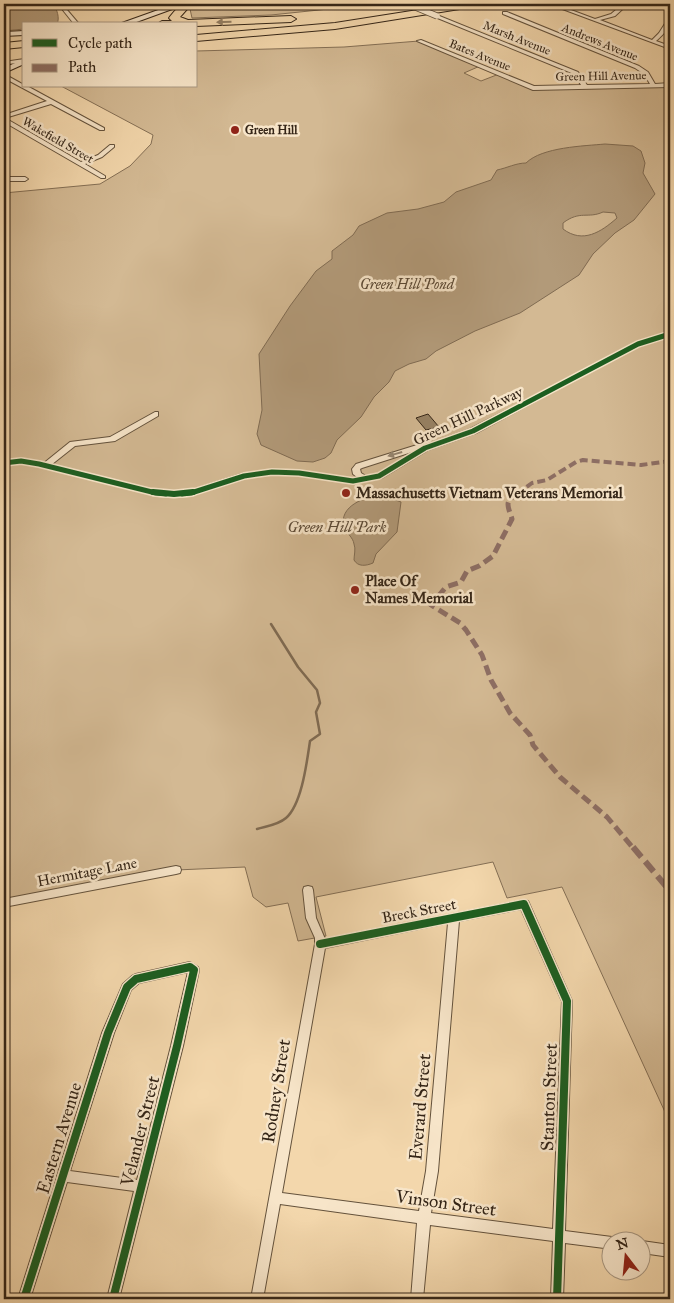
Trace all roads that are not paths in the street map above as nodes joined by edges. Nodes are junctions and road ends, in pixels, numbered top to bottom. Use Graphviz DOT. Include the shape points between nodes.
graph roads {
  1 [pos="60,4"];
  2 [pos="193,4"];
  3 [pos="408,4"];
  4 [pos="435,4"];
  5 [pos="472,4"];
  6 [pos="551,4"];
  7 [pos="626,4"];
  8 [pos="182,6"];
  9 [pos="505,14"];
  10 [pos="343,18"];
  11 [pos="596,20"];
  12 [pos="670,20"];
  13 [pos="68,21"];
  14 [pos="130,22"];
  15 [pos="145,22"];
  16 [pos="183,22"];
  17 [pos="198,23"];
  18 [pos="305,29"];
  19 [pos="22,33"];
  20 [pos="198,33"];
  21 [pos="4,34"];
  22 [pos="198,38"];
  23 [pos="419,41"];
  24 [pos="652,42"];
  25 [pos="198,43"];
  26 [pos="22,44"];
  27 [pos="4,46"];
  28 [pos="670,48"];
  29 [pos="22,49"];
  30 [pos="4,51"];
  31 [pos="22,61"];
  32 [pos="22,62"];
  33 [pos="4,63"];
  34 [pos="22,68"];
  35 [pos="4,72"];
  36 [pos="22,84"];
  37 [pos="670,84"];
  38 [pos="654,85"];
  39 [pos="584,87"];
  40 [pos="29,88"];
  41 [pos="533,88"];
  42 [pos="50,102"];
  43 [pos="4,119"];
  44 [pos="102,129"];
  45 [pos="112,146"];
  46 [pos="80,164"];
  47 [pos="102,177"];
  48 [pos="25,178"];
  49 [pos="4,179"];
  50 [pos="670,334"];
  51 [pos="155,414"];
  52 [pos="442,442"];
  53 [pos="4,463"];
  54 [pos="46,465"];
  55 [pos="368,480"];
  56 [pos="176,870"];
  57 [pos="308,890"];
  58 [pos="4,903"];
  59 [pos="524,904"];
  60 [pos="454,917"];
  61 [pos="320,944"];
  62 [pos="194,970"];
  63 [pos="63,1176"];
  64 [pos="142,1186"];
  65 [pos="276,1198"];
  66 [pos="424,1218"];
  67 [pos="560,1236"];
  68 [pos="602,1242"];
  69 [pos="652,1248"];
  70 [pos="670,1251"];
  71 [pos="24,1299"];
  72 [pos="113,1299"];
  73 [pos="257,1299"];
  74 [pos="417,1299"];
  75 [pos="557,1299"];
  1 -- 13 [label="street"];
  2 -- 8 [label="main road"];
  3 -- 39 [label="street, Marsh Avenue, bridge" via="576,73"];
  4 -- 10 [label="highway"];
  5 -- 18 [label="highway"];
  6 -- 11 [label="street"];
  7 -- 11 [label="street" via="613,14"];
  8 -- 14 [label="main road"];
  8 -- 15 [label="main road"];
  8 -- 16 [label="highway" via="174,18"];
  9 -- 38 [label="street, Andrews Avenue" via="637,66"];
  10 -- 17 [label="highway, one-way"];
  10 -- 20 [label="highway"];
  11 -- 24 [label="street"];
  12 -- 24 [label="street"];
  18 -- 22 [label="highway"];
  18 -- 25 [label="highway"];
  19 -- 21 [label="main road"];
  23 -- 41 [label="street, Bates Avenue"];
  24 -- 28 [label="street"];
  26 -- 27 [label="highway"];
  29 -- 30 [label="highway"];
  31 -- 33 [label="street"];
  32 -- 35 [label="main road"];
  34 -- 35 [label="main road"];
  35 -- 36 [label="street"];
  37 -- 38 [label="street, Green Hill Avenue"];
  38 -- 39 [label="street, Green Hill Avenue"];
  39 -- 41 [label="street, Green Hill Avenue"];
  40 -- 42 [label="street"];
  42 -- 43 [label="street"];
  42 -- 44 [label="street"];
  43 -- 46 [label="street, Wakefield Street"];
  45 -- 46 [label="street" via="100,156"];
  46 -- 47 [label="street, Wakefield Street"];
  48 -- 49 [label="street"];
  50 -- 52 [label="street, Green Hill Parkway" via="638,344 473,431"];
  51 -- 54 [label="street" via="112,439 73,444"];
  52 -- 55 [label="street, Green Hill Parkway"];
  52 -- 55 [label="street, one-way" via="356,468 357,474"];
  53 -- 54 [label="street, Green Hill Parkway"];
  54 -- 55 [label="street, Green Hill Parkway" via="168,494 191,492 244,476 272,472"];
  56 -- 58 [label="street, Hermitage Lane"];
  57 -- 61 [label="street, Rodney Street" via="310,913"];
  59 -- 60 [label="street, Breck Street"];
  59 -- 67 [label="street, Stanton Street" via="567,1001"];
  60 -- 61 [label="street, Breck Street"];
  60 -- 66 [label="street, Everard Street" via="432,1171"];
  61 -- 65 [label="street, Rodney Street"];
  62 -- 63 [label="street, Eastern Avenue" via="190,967 136,979 127,987 108,1033"];
  62 -- 64 [label="street, Velander Street"];
  63 -- 64 [label="street"];
  63 -- 71 [label="street, Eastern Avenue"];
  64 -- 72 [label="street, Velander Street"];
  65 -- 66 [label="street, Vinson Street"];
  65 -- 73 [label="street, Rodney Street"];
  66 -- 67 [label="street, Vinson Street"];
  66 -- 74 [label="street, Everard Street"];
  67 -- 68 [label="street, Vinson Street"];
  67 -- 75 [label="street, Stanton Street"];
  69 -- 70 [label="street"];
}
